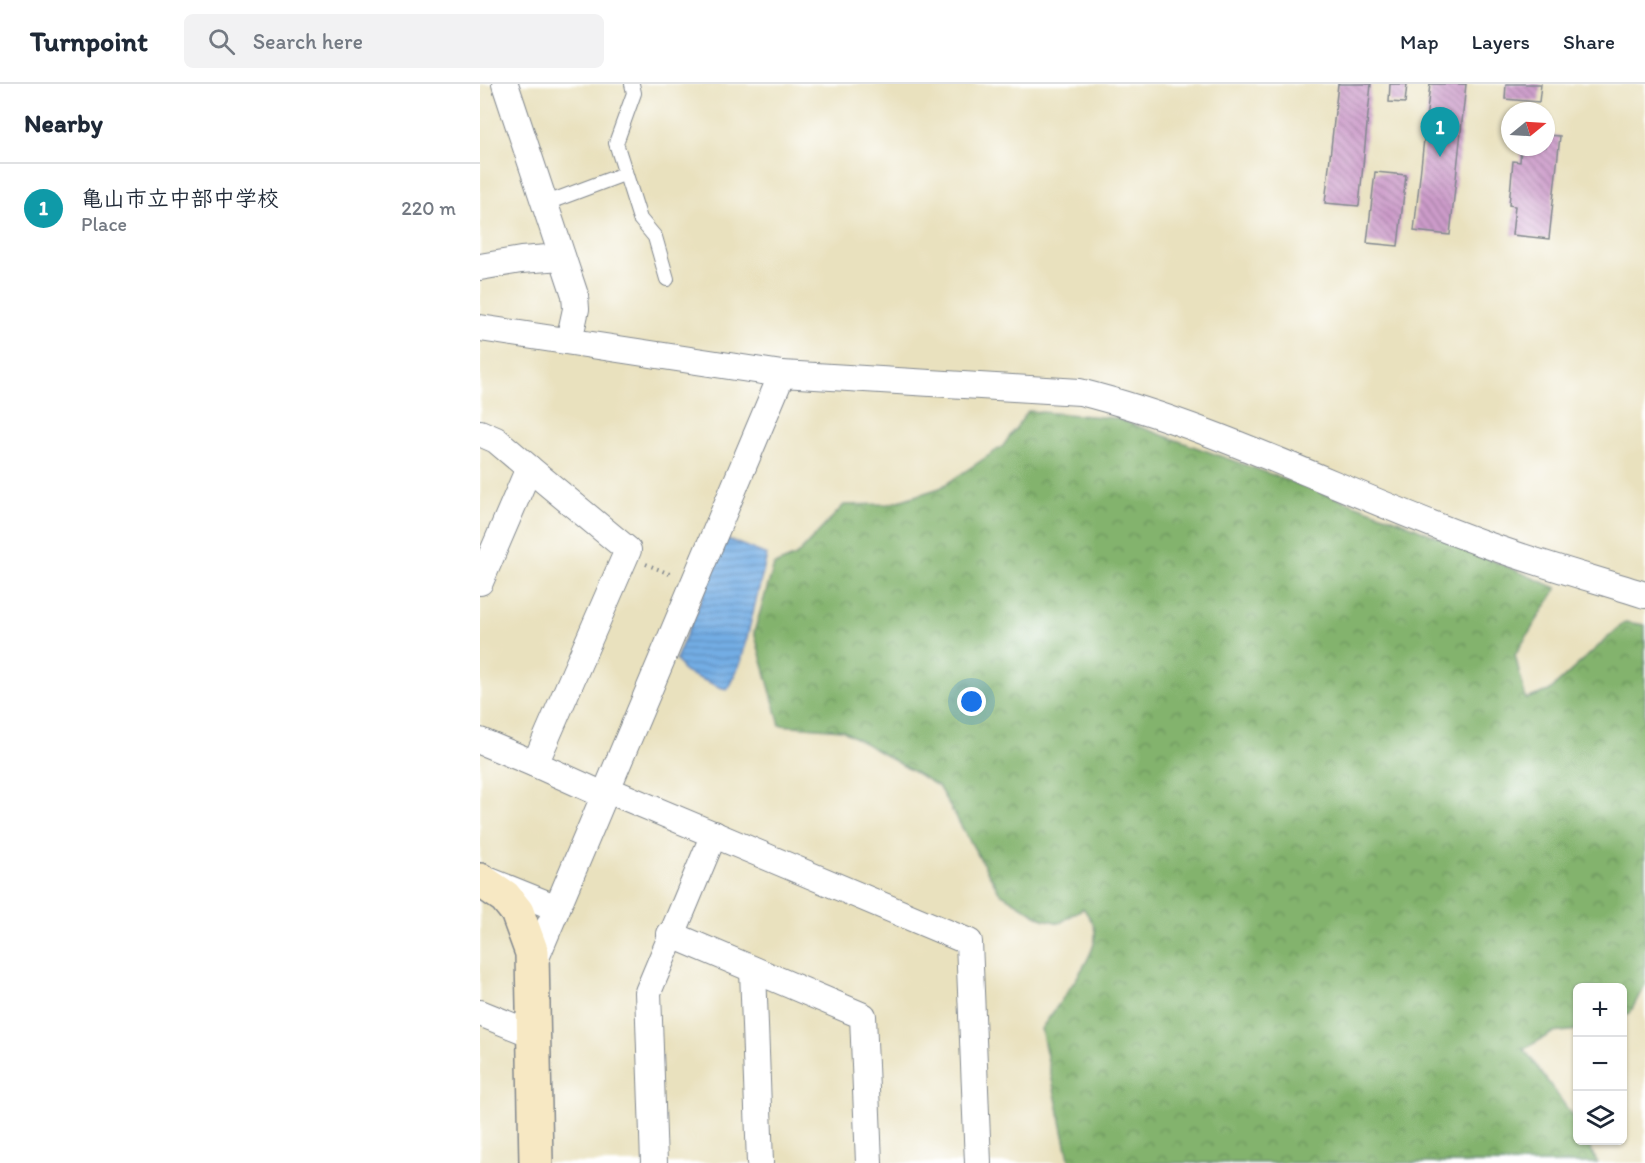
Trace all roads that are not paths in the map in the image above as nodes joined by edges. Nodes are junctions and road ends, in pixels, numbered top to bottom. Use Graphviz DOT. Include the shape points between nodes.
graph roads {
  1 [pos="505,84"];
  2 [pos="632,84"];
  3 [pos="624,174"];
  4 [pos="544,204"];
  5 [pos="562,257"];
  6 [pos="480,267"];
  7 [pos="667,279"];
  8 [pos="480,328"];
  9 [pos="569,341"];
  10 [pos="782,374"];
  11 [pos="480,433"];
  12 [pos="529,468"];
  13 [pos="480,582"];
  14 [pos="1645,595"];
  15 [pos="480,741"];
  16 [pos="535,765"];
  17 [pos="607,793"];
  18 [pos="714,834"];
  19 [pos="480,880"];
  20 [pos="556,908"];
  21 [pos="670,934"];
  22 [pos="534,964"];
  23 [pos="753,970"];
  24 [pos="480,1013"];
  25 [pos="532,1034"];
  26 [pos="536,1163"];
  27 [pos="654,1163"];
  28 [pos="760,1163"];
  29 [pos="869,1163"];
  30 [pos="978,1163"];
  1 -- 4 [label="street"];
  2 -- 3 [label="lane" via="634,93 616,143"];
  3 -- 4 [label="lane"];
  3 -- 7 [label="lane" via="640,219 655,237"];
  4 -- 5 [label="street"];
  5 -- 6 [label="street"];
  5 -- 9 [label="street" via="576,302"];
  8 -- 9 [label="street"];
  9 -- 10 [label="street"];
  10 -- 14 [label="street" via="1080,392 1124,403 1188,424 1493,547"];
  10 -- 17 [label="street"];
  11 -- 12 [label="street" via="496,440"];
  12 -- 13 [label="street"];
  12 -- 16 [label="street" via="628,550"];
  15 -- 16 [label="street"];
  16 -- 17 [label="street"];
  17 -- 18 [label="street"];
  17 -- 20 [label="street"];
  18 -- 21 [label="street"];
  18 -- 30 [label="street" via="969,942"];
  19 -- 20 [label="street" via="495,882"];
  19 -- 22 [label="street" via="505,897 517,912"];
  20 -- 22 [label="street"];
  21 -- 23 [label="street"];
  21 -- 27 [label="street" via="648,992"];
  22 -- 25 [label="street"];
  23 -- 28 [label="street"];
  23 -- 29 [label="street" via="863,1016"];
  24 -- 25 [label="street"];
  25 -- 26 [label="street"];
}
